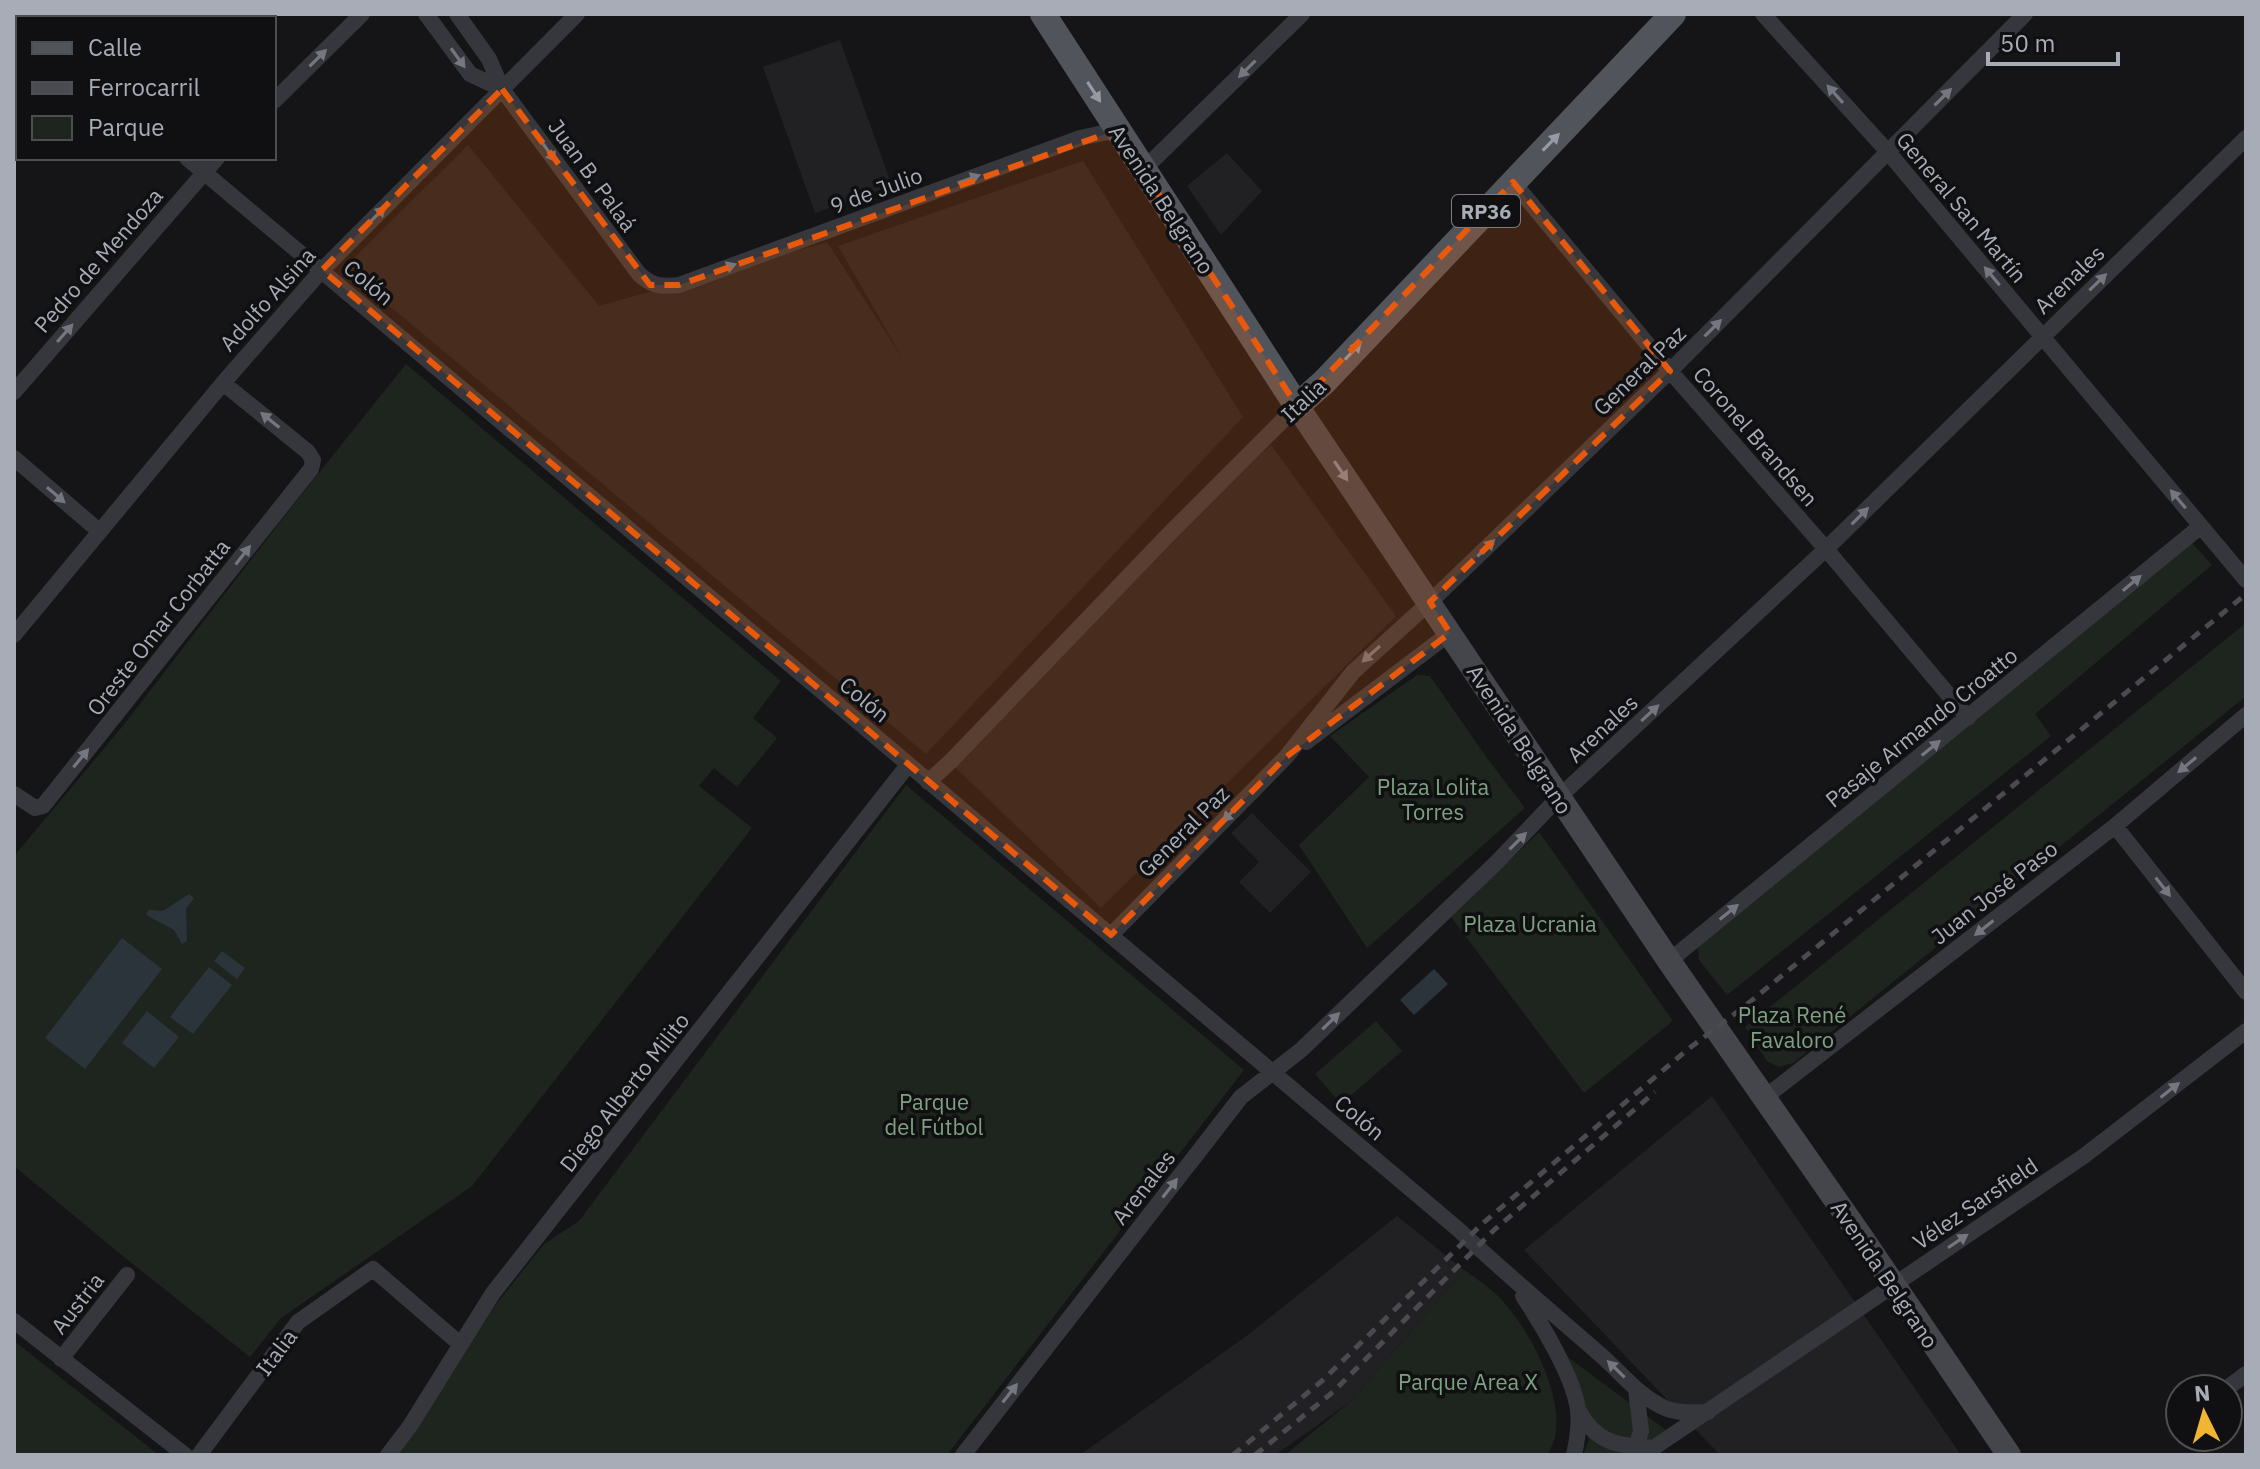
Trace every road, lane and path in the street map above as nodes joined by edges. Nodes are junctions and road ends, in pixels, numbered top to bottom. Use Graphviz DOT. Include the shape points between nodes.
graph roads {
  1 [pos="362,14"];
  2 [pos="426,14"];
  3 [pos="457,14"];
  4 [pos="577,14"];
  5 [pos="1043,14"];
  6 [pos="1302,14"];
  7 [pos="1673,14"];
  8 [pos="1763,14"];
  9 [pos="2025,14"];
  10 [pos="502,89"];
  11 [pos="276,99"];
  12 [pos="1117,130"];
  13 [pos="2246,138"];
  14 [pos="1888,152"];
  15 [pos="189,160"];
  16 [pos="215,160"];
  17 [pos="1143,170"];
  18 [pos="203,172"];
  19 [pos="1513,182"];
  20 [pos="322,270"];
  21 [pos="650,285"];
  22 [pos="2042,336"];
  23 [pos="1670,371"];
  24 [pos="223,383"];
  25 [pos="14,392"];
  26 [pos="1297,406"];
  27 [pos="14,458"];
  28 [pos="2201,526"];
  29 [pos="99,531"];
  30 [pos="1826,549"];
  31 [pos="2246,580"];
  32 [pos="1430,602"];
  33 [pos="1450,633"];
  34 [pos="14,635"];
  35 [pos="2246,715"];
  36 [pos="1968,718"];
  37 [pos="1286,757"];
  38 [pos="908,765"];
  39 [pos="928,782"];
  40 [pos="1558,798"];
  41 [pos="20,800"];
  42 [pos="2115,826"];
  43 [pos="1111,935"];
  44 [pos="1669,961"];
  45 [pos="2246,992"];
  46 [pos="2246,1031"];
  47 [pos="1273,1073"];
  48 [pos="1764,1098"];
  49 [pos="127,1275"];
  50 [pos="1511,1278"];
  51 [pos="1893,1284"];
  52 [pos="14,1321"];
  53 [pos="460,1344"];
  54 [pos="61,1359"];
  55 [pos="1636,1390"];
  56 [pos="1578,1410"];
  57 [pos="1708,1412"];
  58 [pos="1642,1451"];
  59 [pos="185,1455"];
  60 [pos="199,1455"];
  61 [pos="388,1455"];
  62 [pos="963,1455"];
  63 [pos="1574,1455"];
  64 [pos="2009,1455"];
  11 -- 1 [label="street, one-way"];
  2 -- 10 [label="street, Juan B. Palaá, one-way" via="470,74"];
  3 -- 10 [label="street, Juan B. Palaá" via="489,59"];
  4 -- 10 [label="street, Adolfo Alsina"];
  5 -- 12 [label="main road, Avenida Belgrano, one-way"];
  6 -- 17 [label="street, one-way"];
  19 -- 7 [label="main road, Italia / RP36, one-way"];
  14 -- 8 [label="street, General San Martín, one-way"];
  14 -- 9 [label="street, General Paz, one-way"];
  20 -- 10 [label="street, Adolfo Alsina, one-way"];
  10 -- 21 [label="street, Juan B. Palaá, one-way"];
  12 -- 17 [label="main road, Avenida Belgrano"];
  21 -- 12 [label="street, 9 de Julio, one-way" via="679,285 1080,138"];
  22 -- 13 [label="street, Arenales, one-way"];
  22 -- 14 [label="street, General San Martín, one-way"];
  23 -- 14 [label="street, General Paz, one-way"];
  15 -- 18 [label="street, Colón"];
  16 -- 18 [label="street, Pedro de Mendoza"];
  17 -- 26 [label="main road, Avenida Belgrano"];
  18 -- 20 [label="street, Colón"];
  25 -- 18 [label="street, Pedro de Mendoza, one-way"];
  19 -- 23 [label="street, Coronel Brandsen"];
  26 -- 19 [label="main road, Italia / RP36, one-way"];
  20 -- 24 [label="street, Adolfo Alsina"];
  20 -- 38 [label="street, Colón"];
  28 -- 22 [label="street, General San Martín, one-way"];
  30 -- 22 [label="street, Arenales, one-way"];
  23 -- 30 [label="street, Coronel Brandsen"];
  32 -- 23 [label="street, General Paz, one-way"];
  24 -- 29 [label="street, Adolfo Alsina"];
  41 -- 24 [label="street, Oreste Omar Corbatta, one-way" via="43,806 311,469 308,452"];
  26 -- 32 [label="main road, Avenida Belgrano, one-way"];
  26 -- 39 [label="street, Italia"];
  27 -- 29 [label="street, one-way"];
  28 -- 31 [label="street, General San Martín"];
  36 -- 28 [label="street, Pasaje Armando Croatto, one-way"];
  29 -- 34 [label="street, Adolfo Alsina"];
  30 -- 36 [label="street, Coronel Brandsen"];
  40 -- 30 [label="street, Arenales, one-way"];
  32 -- 33 [label="main road, Avenida Belgrano"];
  32 -- 37 [label="street, General Paz, one-way" via="1353,672"];
  33 -- 37 [label="street, General Paz"];
  33 -- 40 [label="main road, Avenida Belgrano"];
  35 -- 42 [label="street, Juan José Paso, one-way"];
  44 -- 36 [label="street, Pasaje Armando Croatto, one-way"];
  37 -- 43 [label="street, General Paz, one-way"];
  38 -- 39 [label="street, Colón"];
  38 -- 53 [label="street, Diego Alberto Milito" via="493,1293"];
  39 -- 43 [label="street, Colón"];
  40 -- 44 [label="main road, Avenida Belgrano"];
  47 -- 40 [label="street, Arenales, one-way" via="1448,910"];
  42 -- 45 [label="street, one-way"];
  42 -- 48 [label="street, Juan José Paso, one-way"];
  43 -- 47 [label="street, Colón"];
  44 -- 48 [label="main road, Avenida Belgrano"];
  51 -- 46 [label="street, Vélez Sarsfield, one-way" via="2084,1156"];
  47 -- 50 [label="street, Colón"];
  62 -- 47 [label="street, Arenales, one-way" via="1241,1097"];
  48 -- 51 [label="main road, Avenida Belgrano"];
  49 -- 54 [label="street, Austria"];
  55 -- 50 [label="street, Colón, one-way"];
  50 -- 56 [label="street, Colón" via="1554,1348"];
  51 -- 57 [label="street, Vélez Sarsfield"];
  51 -- 64 [label="main road, Avenida Belgrano"];
  52 -- 54 [label="street"];
  53 -- 60 [label="street, Italia" via="373,1269 298,1322"];
  53 -- 61 [label="street, Diego Alberto Milito"];
  54 -- 59 [label="street"];
  55 -- 57 [label="street, Colón" via="1675,1411"];
  55 -- 58 [label="street"];
  56 -- 58 [label="street" via="1594,1433"];
  56 -- 63 [label="street, Colón"];
  57 -- 58 [label="street, Vélez Sarsfield"];
}
